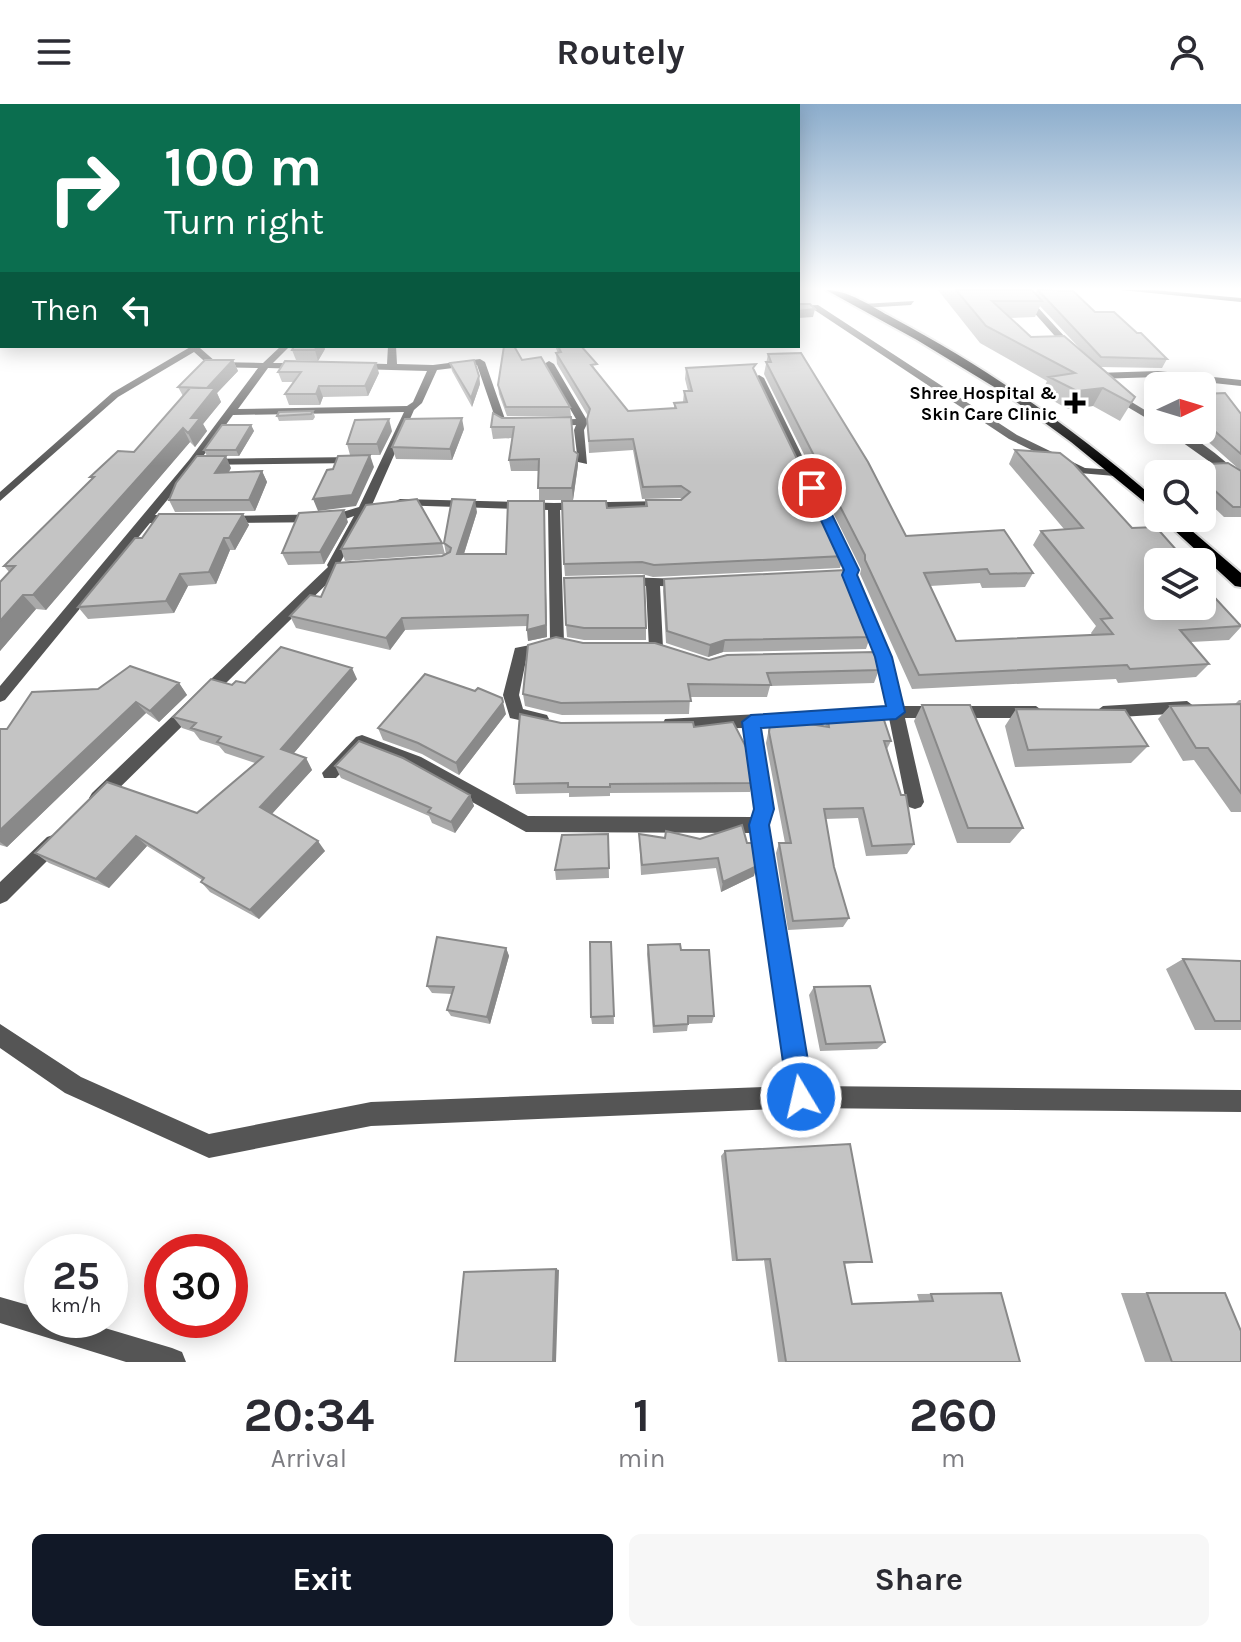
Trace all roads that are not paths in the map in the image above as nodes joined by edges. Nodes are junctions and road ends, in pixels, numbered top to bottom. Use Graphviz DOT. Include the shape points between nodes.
graph roads {
  1 [pos="194,349"];
  2 [pos="199,349"];
  3 [pos="283,349"];
  4 [pos="392,349"];
  5 [pos="880,349"];
  6 [pos="938,349"];
  7 [pos="1070,349"];
  8 [pos="1080,360"];
  9 [pos="549,364"];
  10 [pos="318,366"];
  11 [pos="345,366"];
  12 [pos="264,367"];
  13 [pos="392,367"];
  14 [pos="433,368"];
  15 [pos="1087,369"];
  16 [pos="1096,376"];
  17 [pos="759,378"];
  18 [pos="1241,383"];
  19 [pos="410,409"];
  20 [pos="233,412"];
  21 [pos="1144,413"];
  22 [pos="583,422"];
  23 [pos="521,423"];
  24 [pos="536,423"];
  25 [pos="1193,444"];
  26 [pos="385,461"];
  27 [pos="193,462"];
  28 [pos="583,462"];
  29 [pos="1115,473"];
  30 [pos="1241,481"];
  31 [pos="1144,497"];
  32 [pos="0,498"];
  33 [pos="392,503"];
  34 [pos="680,505"];
  35 [pos="378,506"];
  36 [pos="554,507"];
  37 [pos="364,509"];
  38 [pos="144,519"];
  39 [pos="189,519"];
  40 [pos="219,519"];
  41 [pos="1184,532"];
  42 [pos="351,567"];
  43 [pos="335,568"];
  44 [pos="849,575"];
  45 [pos="834,576"];
  46 [pos="614,581"];
  47 [pos="698,582"];
  48 [pos="1241,582"];
  49 [pos="653,584"];
  50 [pos="656,650"];
  51 [pos="884,657"];
  52 [pos="840,658"];
  53 [pos="0,696"];
  54 [pos="1210,705"];
  55 [pos="896,712"];
  56 [pos="1054,712"];
  57 [pos="1085,712"];
  58 [pos="751,722"];
  59 [pos="657,723"];
  60 [pos="562,724"];
  61 [pos="330,773"];
  62 [pos="915,802"];
  63 [pos="89,807"];
  64 [pos="759,825"];
  65 [pos="67,829"];
  66 [pos="0,895"];
  67 [pos="0,1035"];
  68 [pos="801,1097"];
  69 [pos="1241,1101"];
  70 [pos="0,1310"];
  71 [pos="172,1362"];
  1 -- 32 [label="street" via="115,395"];
  2 -- 12 [label="street" via="214,365"];
  3 -- 12 [label="street"];
  4 -- 13 [label="street"];
  5 -- 29 [label="street" via="1035,448 1083,471"];
  6 -- 29 [label="main road" via="1000,384"];
  7 -- 8 [label="street"];
  9 -- 22 [label="street"];
  10 -- 12 [label="street"];
  11 -- 13 [label="street"];
  12 -- 20 [label="street"];
  13 -- 14 [label="street"];
  14 -- 19 [label="street"];
  14 -- 23 [label="street" via="480,362 501,421"];
  15 -- 16 [label="street"];
  16 -- 18 [label="street" via="1158,374"];
  16 -- 21 [label="street" via="1101,387"];
  17 -- 44 [label="street" via="852,570"];
  19 -- 20 [label="street"];
  19 -- 26 [label="street"];
  20 -- 27 [label="street"];
  22 -- 24 [label="street"];
  22 -- 28 [label="street"];
  25 -- 30 [label="street"];
  26 -- 27 [label="street"];
  26 -- 37 [label="street"];
  27 -- 38 [label="street"];
  29 -- 31 [label="main road"];
  33 -- 36 [label="street"];
  34 -- 36 [label="street"];
  35 -- 37 [label="street"];
  36 -- 60 [label="street" via="565,583 564,644 520,652 511,695 516,714"];
  37 -- 40 [label="street" via="337,518"];
  37 -- 43 [label="street"];
  38 -- 39 [label="street"];
  38 -- 53 [label="street"];
  41 -- 48 [label="main road"];
  42 -- 43 [label="street"];
  43 -- 63 [label="street"];
  44 -- 45 [label="street"];
  44 -- 51 [label="street"];
  46 -- 49 [label="street"];
  47 -- 49 [label="street"];
  49 -- 50 [label="street"];
  51 -- 52 [label="street"];
  51 -- 55 [label="street"];
  54 -- 57 [label="street"];
  55 -- 56 [label="street"];
  55 -- 58 [label="street"];
  55 -- 62 [label="street"];
  58 -- 59 [label="street"];
  58 -- 64 [label="street" via="764,809"];
  61 -- 64 [label="street" via="362,741 415,762 526,824"];
  64 -- 68 [label="street"];
  65 -- 66 [label="street"];
  67 -- 68 [label="street" via="73,1085 209,1146 371,1114"];
  68 -- 69 [label="street"];
  70 -- 71 [label="street"];
}
